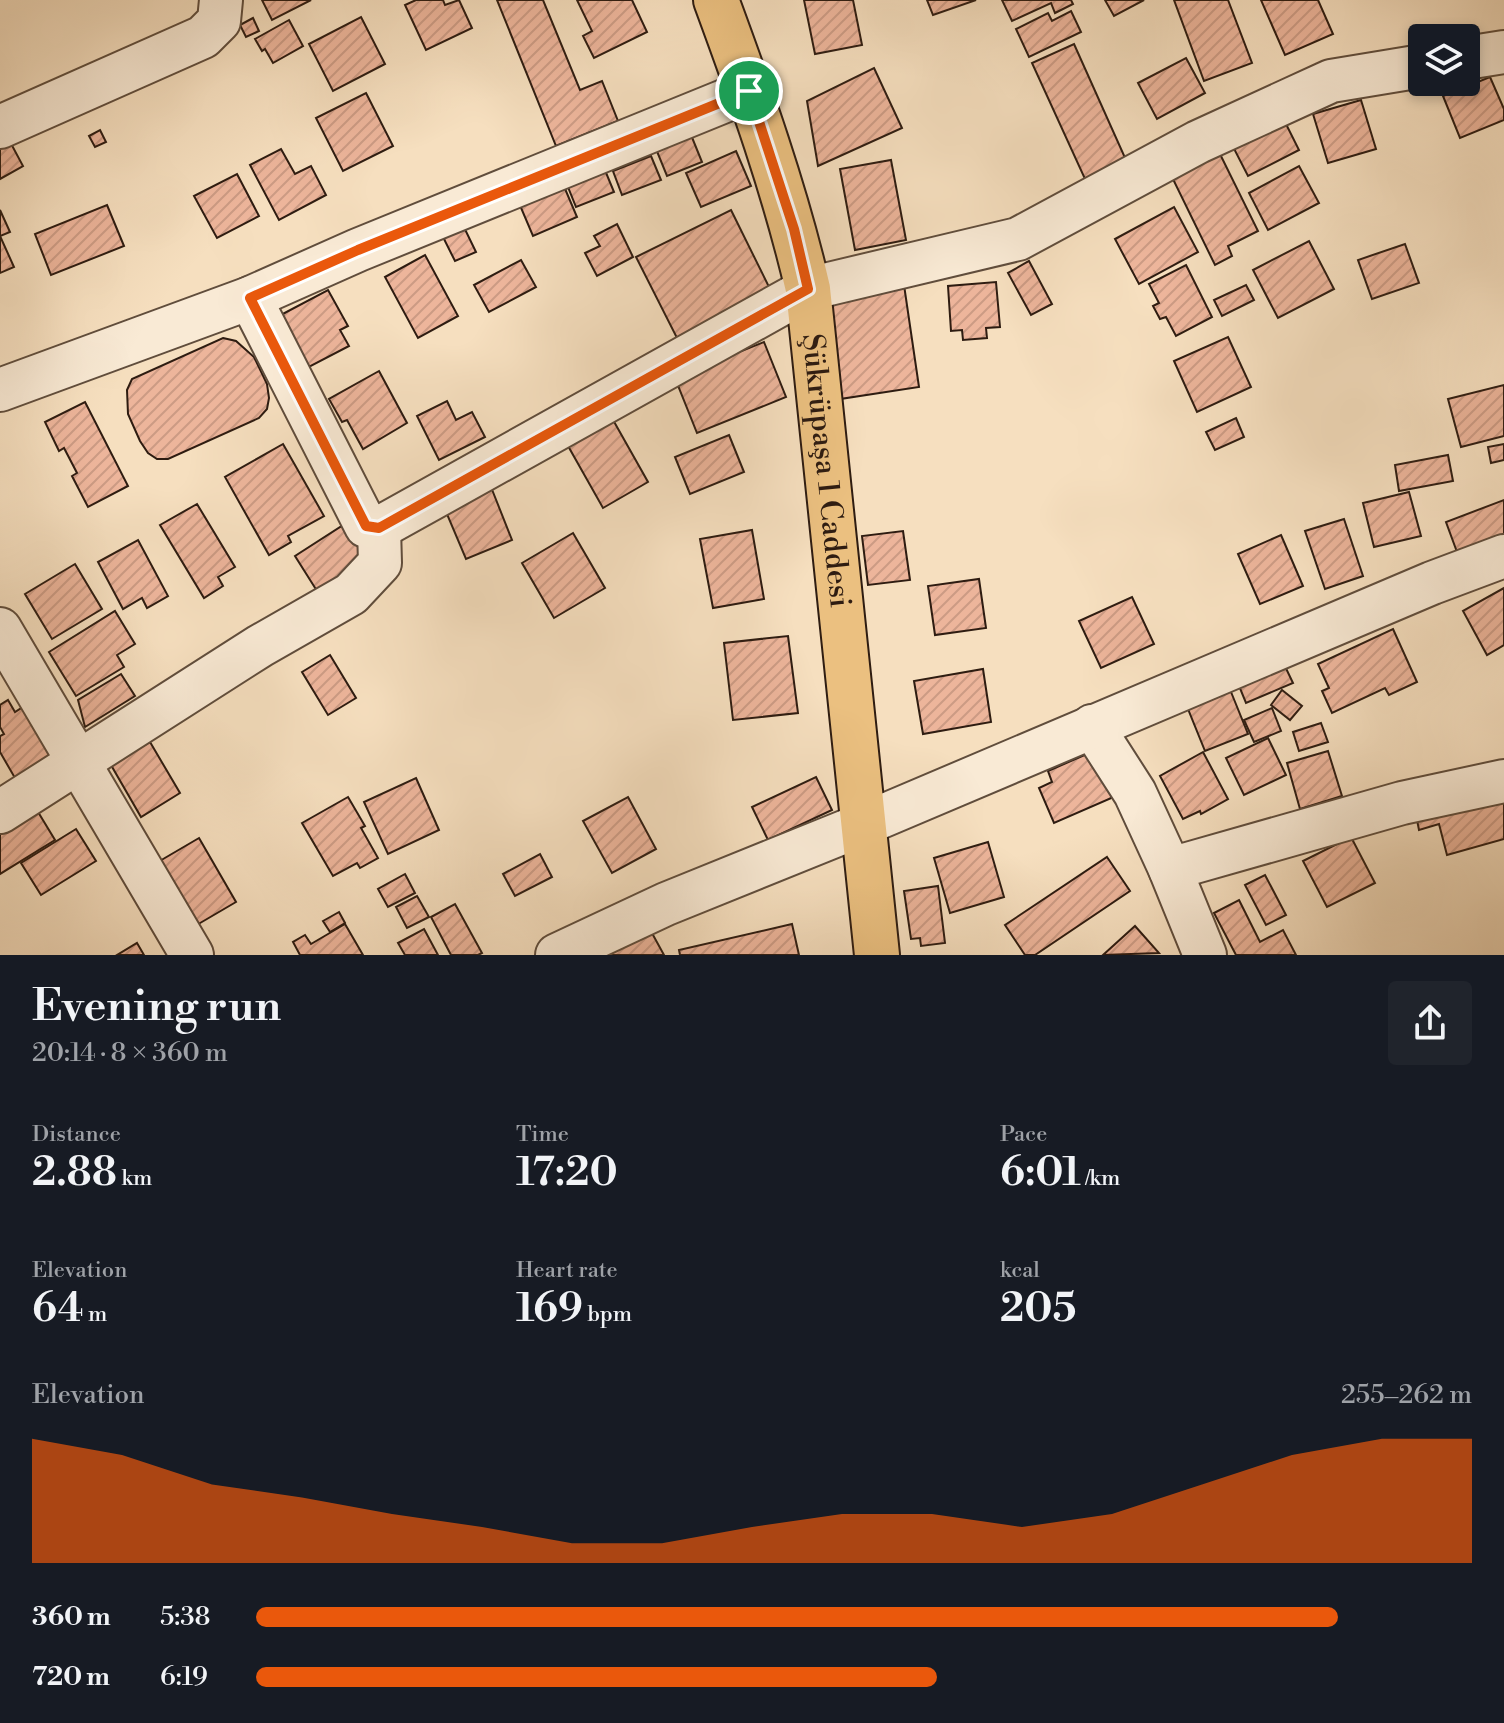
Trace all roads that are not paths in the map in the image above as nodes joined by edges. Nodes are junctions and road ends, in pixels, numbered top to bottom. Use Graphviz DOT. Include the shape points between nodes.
graph roads {
  1 [pos="221,0"];
  2 [pos="716,0"];
  3 [pos="1504,52"];
  4 [pos="1480,56"];
  5 [pos="1408,68"];
  6 [pos="749,91"];
  7 [pos="0,127"];
  8 [pos="808,289"];
  9 [pos="250,298"];
  10 [pos="0,390"];
  11 [pos="379,528"];
  12 [pos="1504,556"];
  13 [pos="0,629"];
  14 [pos="1092,726"];
  15 [pos="80,762"];
  16 [pos="1504,781"];
  17 [pos="0,812"];
  18 [pos="864,824"];
  19 [pos="1170,869"];
  20 [pos="192,955"];
  21 [pos="557,955"];
  22 [pos="877,955"];
  23 [pos="1205,955"];
  1 -- 7 [label="street" via="219,21 203,37"];
  2 -- 6 [label="main road, Şükrüpaşa 1 Caddesi"];
  3 -- 4 [label="street"];
  5 -- 8 [label="street" via="1331,81 1198,142 1018,239"];
  6 -- 8 [label="main road, Şükrüpaşa 1 Caddesi"];
  6 -- 9 [label="street"];
  8 -- 11 [label="street"];
  8 -- 18 [label="main road, Şükrüpaşa 1 Caddesi"];
  9 -- 10 [label="street"];
  9 -- 11 [label="street" via="366,526"];
  11 -- 15 [label="street" via="380,563 351,594"];
  12 -- 14 [label="street"];
  13 -- 15 [label="street"];
  14 -- 18 [label="street"];
  14 -- 19 [label="street" via="1135,793"];
  15 -- 17 [label="street"];
  15 -- 20 [label="street"];
  16 -- 19 [label="street" via="1402,803"];
  18 -- 21 [label="street" via="666,904"];
  18 -- 22 [label="main road, Şükrüpaşa 1 Caddesi"];
  19 -- 23 [label="street"];
}
